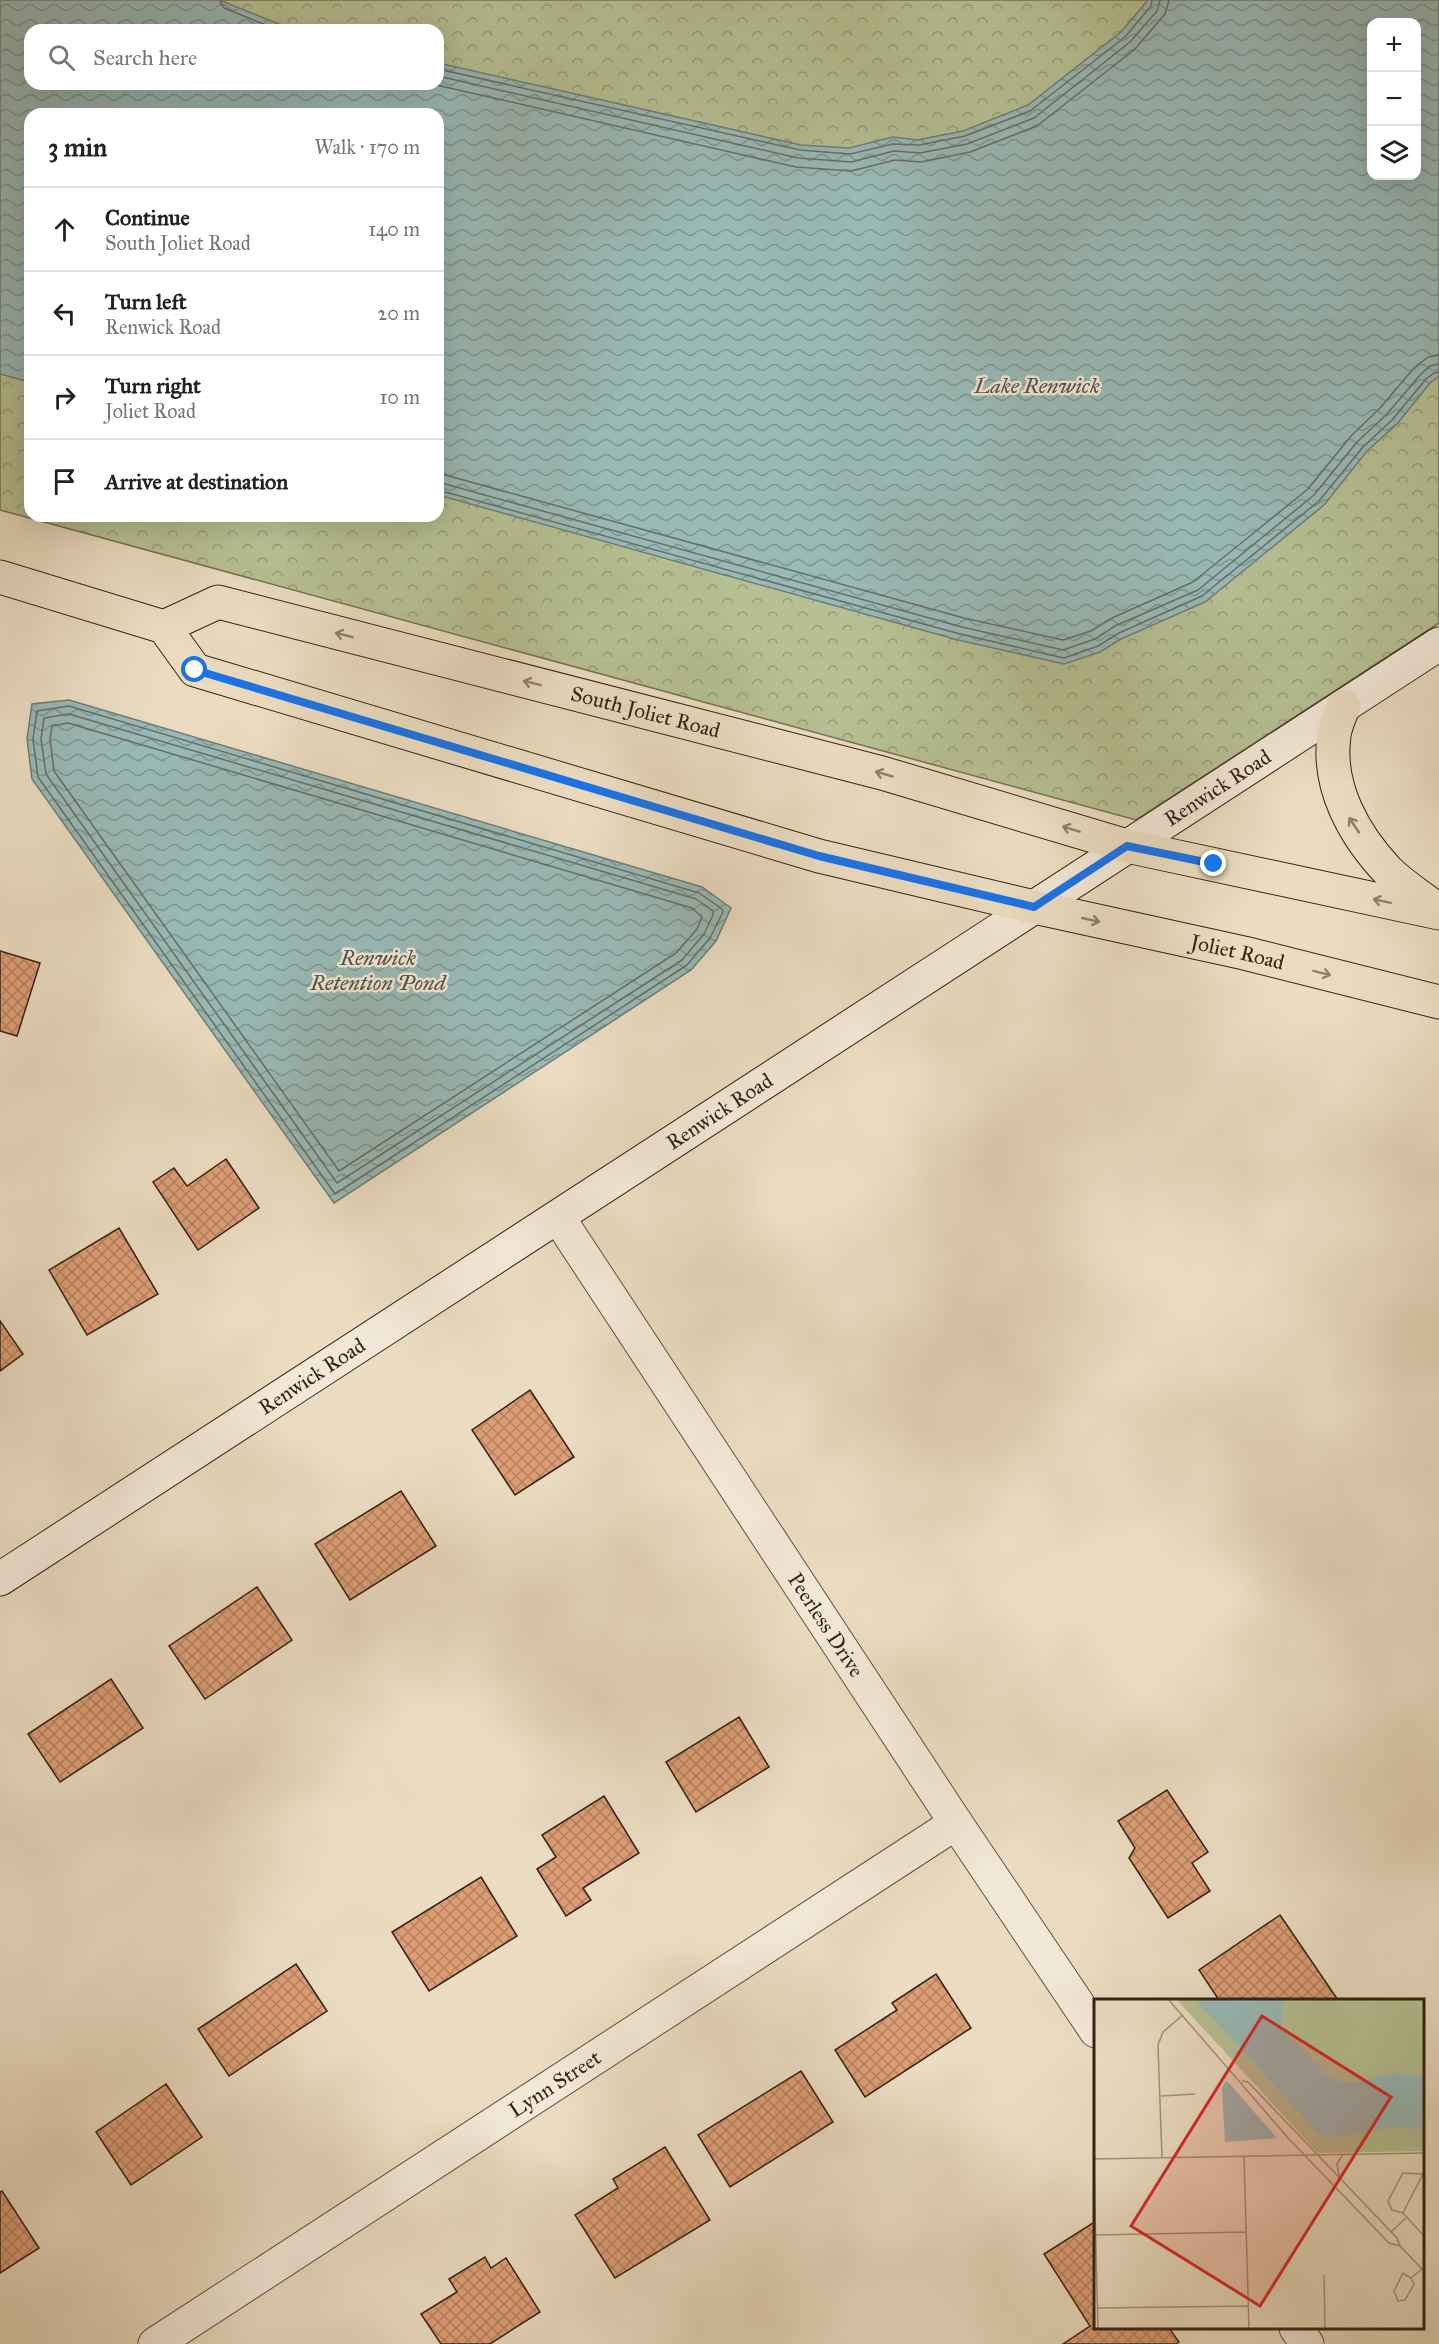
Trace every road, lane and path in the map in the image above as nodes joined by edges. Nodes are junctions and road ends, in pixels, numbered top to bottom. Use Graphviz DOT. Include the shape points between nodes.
graph roads {
  1 [pos="0,576"];
  2 [pos="164,627"];
  3 [pos="1439,644"];
  4 [pos="1344,706"];
  5 [pos="1127,846"];
  6 [pos="1034,907"];
  7 [pos="1439,912"];
  8 [pos="1439,1002"];
  9 [pos="558,1217"];
  10 [pos="0,1579"];
  11 [pos="956,1823"];
  12 [pos="1094,2030"];
  13 [pos="1297,2329"];
  14 [pos="155,2344"];
  15 [pos="1307,2344"];
  1 -- 2 [label="main road"];
  5 -- 2 [label="main road, South Joliet Road, one-way" via="882,773 218,602"];
  2 -- 6 [label="main road" via="195,670 819,856"];
  3 -- 4 [label="street, Renwick Road"];
  4 -- 5 [label="street, Renwick Road"];
  7 -- 4 [label="main road, one-way" via="1389,873 1346,813 1333,776 1332,750"];
  5 -- 6 [label="street, Renwick Road"];
  7 -- 5 [label="main road, one-way"];
  6 -- 8 [label="main road, Joliet Road, one-way" via="1244,953"];
  6 -- 9 [label="street, Renwick Road"];
  9 -- 10 [label="street, Renwick Road"];
  9 -- 11 [label="street, Peerless Drive"];
  11 -- 12 [label="street, Peerless Drive"];
  11 -- 14 [label="street, Lynn Street"];
  13 -- 15 [label="street"];
}
